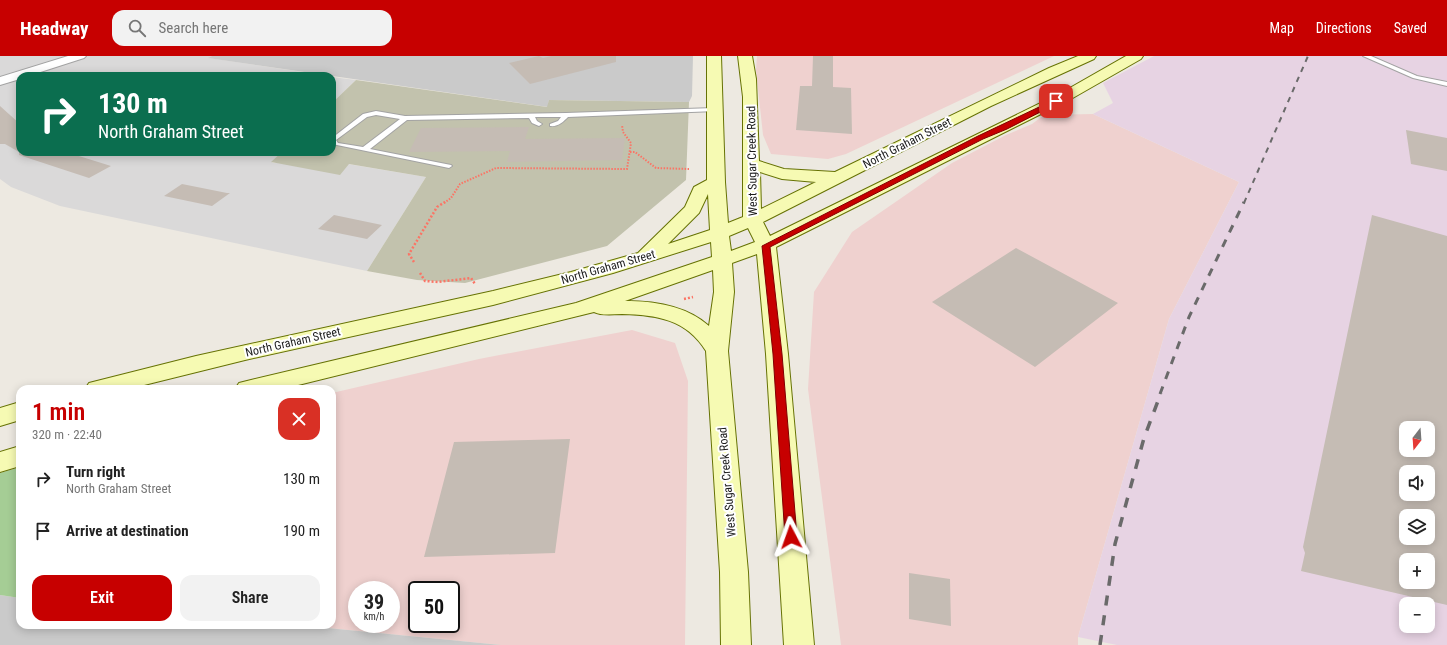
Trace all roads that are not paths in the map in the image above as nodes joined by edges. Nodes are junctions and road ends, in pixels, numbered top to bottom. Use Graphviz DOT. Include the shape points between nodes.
graph roads {
  1 [pos="80,56"];
  2 [pos="714,56"];
  3 [pos="745,56"];
  4 [pos="1136,56"];
  5 [pos="1366,56"];
  6 [pos="1095,58"];
  7 [pos="29,72"];
  8 [pos="16,76"];
  9 [pos="1031,80"];
  10 [pos="0,81"];
  11 [pos="1447,84"];
  12 [pos="1066,96"];
  13 [pos="714,110"];
  14 [pos="566,115"];
  15 [pos="531,116"];
  16 [pos="405,118"];
  17 [pos="539,124"];
  18 [pos="552,125"];
  19 [pos="980,137"];
  20 [pos="336,138"];
  21 [pos="336,144"];
  22 [pos="364,150"];
  23 [pos="752,164"];
  24 [pos="449,166"];
  25 [pos="838,178"];
  26 [pos="716,182"];
  27 [pos="752,219"];
  28 [pos="719,233"];
  29 [pos="766,246"];
  30 [pos="642,258"];
  31 [pos="723,262"];
  32 [pos="581,309"];
  33 [pos="717,351"];
  34 [pos="113,385"];
  35 [pos="264,385"];
  36 [pos="16,412"];
  37 [pos="0,417"];
  38 [pos="16,457"];
  39 [pos="0,462"];
  40 [pos="736,645"];
  41 [pos="799,645"];
  1 -- 7 [label="street"];
  2 -- 13 [label="main road, West Sugar Creek Road"];
  3 -- 23 [label="main road, West Sugar Creek Road" via="749,79"];
  4 -- 12 [label="main road"];
  5 -- 11 [label="lane" via="1415,77"];
  6 -- 9 [label="main road, North Graham Street"];
  6 -- 12 [label="main road" via="1092,69 1068,80 1065,87"];
  8 -- 10 [label="street"];
  9 -- 19 [label="main road" via="1046,92 1015,109"];
  9 -- 25 [label="main road, North Graham Street"];
  12 -- 19 [label="main road"];
  13 -- 14 [label="lane"];
  13 -- 26 [label="main road, West Sugar Creek Road"];
  14 -- 15 [label="lane"];
  14 -- 18 [label="lane" via="560,122"];
  15 -- 16 [label="lane"];
  15 -- 17 [label="lane" via="534,122"];
  16 -- 20 [label="lane" via="376,113 365,115"];
  16 -- 22 [label="lane"];
  19 -- 29 [label="main road"];
  21 -- 22 [label="lane"];
  22 -- 24 [label="lane"];
  23 -- 25 [label="main road" via="782,174"];
  23 -- 27 [label="main road, West Sugar Creek Road"];
  25 -- 27 [label="main road, North Graham Street"];
  26 -- 28 [label="main road, West Sugar Creek Road"];
  26 -- 30 [label="main road" via="700,191 693,208"];
  27 -- 28 [label="main road, North Graham Street"];
  27 -- 29 [label="main road, West Sugar Creek Road"];
  28 -- 30 [label="main road, North Graham Street"];
  28 -- 31 [label="main road, West Sugar Creek Road"];
  29 -- 31 [label="main road"];
  29 -- 41 [label="main road, West Sugar Creek Road" via="777,354"];
  30 -- 34 [label="main road, North Graham Street" via="494,298"];
  31 -- 32 [label="main road"];
  31 -- 33 [label="main road, West Sugar Creek Road" via="724,292"];
  32 -- 33 [label="main road" via="622,307 662,311 691,322 704,332"];
  32 -- 35 [label="main road"];
  33 -- 40 [label="main road, West Sugar Creek Road" via="734,572"];
  36 -- 37 [label="main road"];
  38 -- 39 [label="main road"];
}
